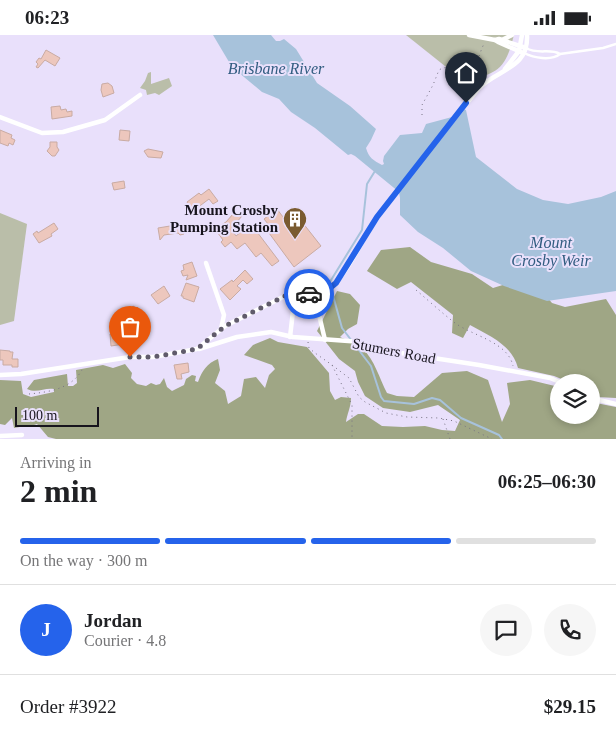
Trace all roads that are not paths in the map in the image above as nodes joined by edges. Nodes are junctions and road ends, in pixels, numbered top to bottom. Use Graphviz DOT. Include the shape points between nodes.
graph roads {
  1 [pos="469,35"];
  2 [pos="512,35"];
  3 [pos="522,35"];
  4 [pos="527,35"];
  5 [pos="496,40"];
  6 [pos="502,40"];
  7 [pos="616,44"];
  8 [pos="523,50"];
  9 [pos="560,53"];
  10 [pos="140,95"];
  11 [pos="0,117"];
  12 [pos="206,263"];
  13 [pos="295,294"];
  14 [pos="314,294"];
  15 [pos="220,330"];
  16 [pos="290,337"];
  17 [pos="325,340"];
  18 [pos="197,349"];
  19 [pos="0,375"];
  20 [pos="550,378"];
  21 [pos="600,400"];
  22 [pos="616,404"];
  23 [pos="22,435"];
  24 [pos="0,436"];
  1 -- 5 [label="street"];
  2 -- 6 [label="street"];
  3 -- 8 [label="street"];
  4 -- 8 [label="street"];
  5 -- 6 [label="street"];
  5 -- 8 [label="street"];
  6 -- 8 [label="street"];
  7 -- 9 [label="lane"];
  8 -- 9 [label="lane"];
  8 -- 9 [label="lane" via="536,58"];
  8 -- 14 [label="street, Stumers Road" via="505,69 478,89 377,217 333,286"];
  10 -- 11 [label="street" via="105,121 63,132 42,133"];
  12 -- 15 [label="street" via="224,315"];
  13 -- 14 [label="street, Stumers Road"];
  13 -- 15 [label="street, Stumers Road" via="287,295"];
  13 -- 16 [label="street"];
  14 -- 17 [label="street"];
  15 -- 18 [label="street, Stumers Road"];
  16 -- 17 [label="street, Stumers Road"];
  16 -- 18 [label="street, Stumers Road" via="271,333 237,337"];
  17 -- 20 [label="street, Stumers Road" via="362,342 400,354"];
  18 -- 19 [label="street, Stumers Road"];
  21 -- 22 [label="street"];
  23 -- 24 [label="street"];
}
